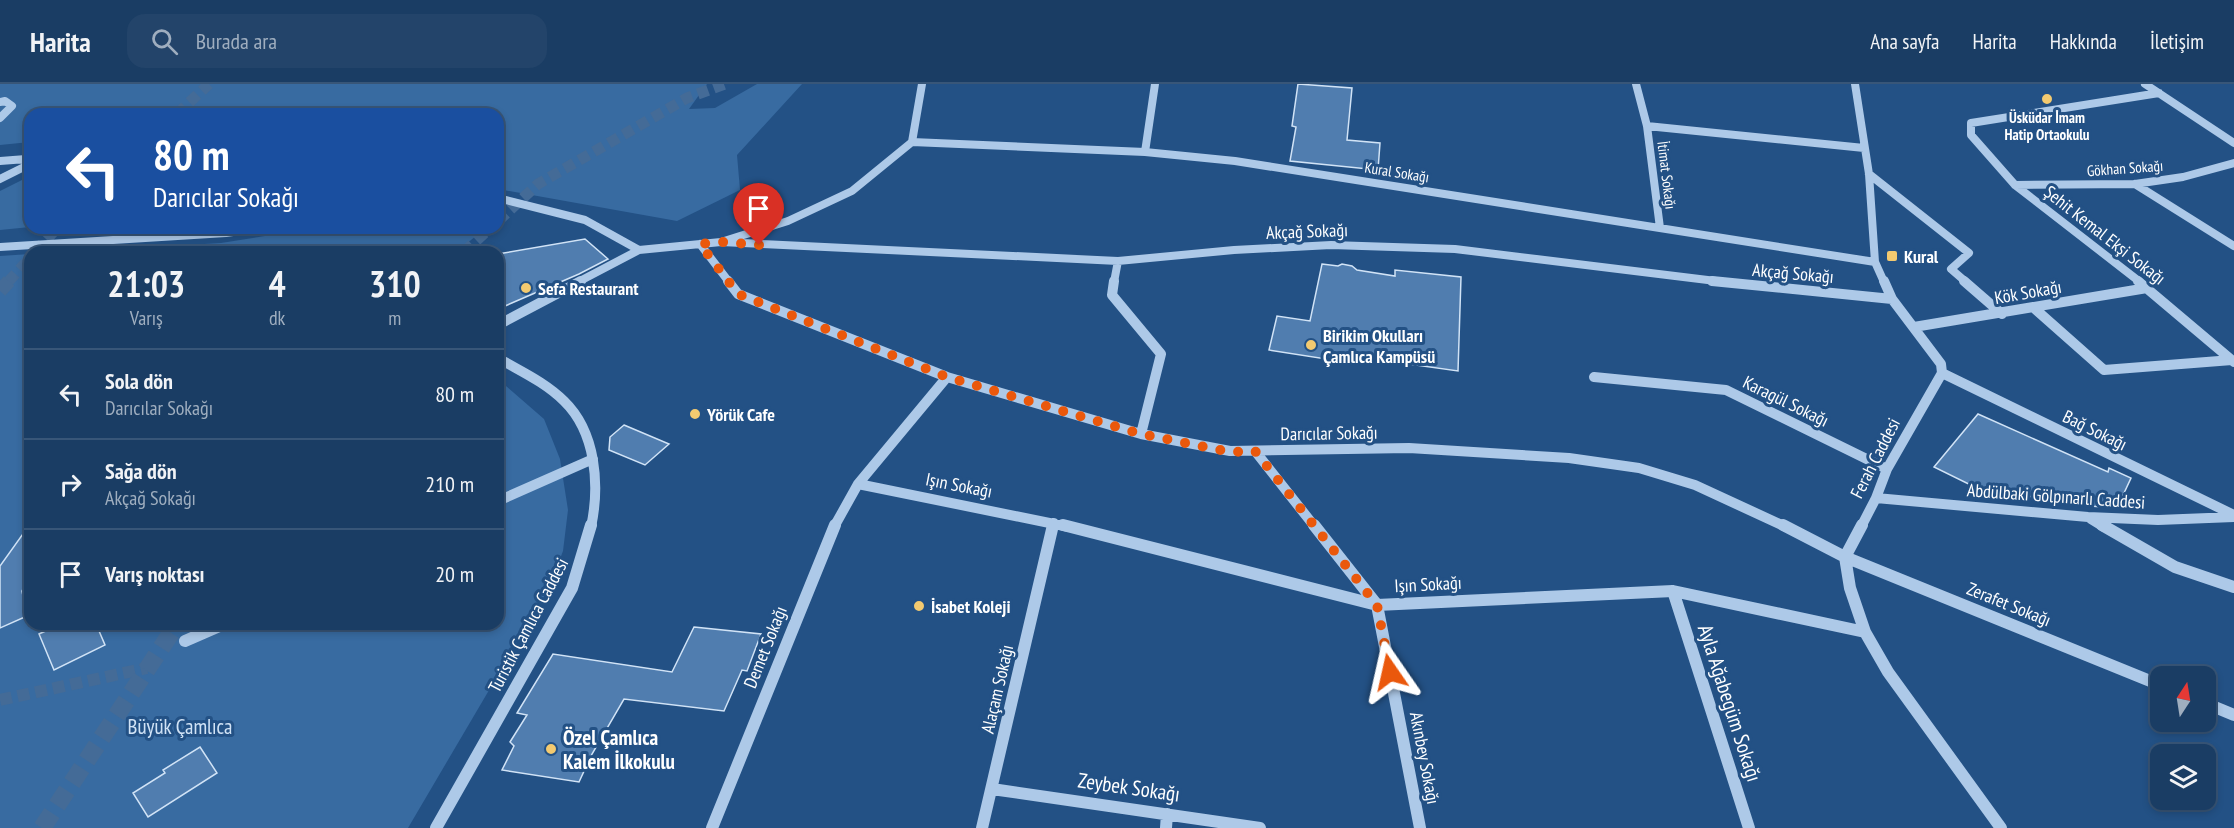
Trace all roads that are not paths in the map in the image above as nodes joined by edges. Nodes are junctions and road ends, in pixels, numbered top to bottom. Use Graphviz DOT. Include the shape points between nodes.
graph roads {
  1 [pos="922,84"];
  2 [pos="1155,84"];
  3 [pos="1636,84"];
  4 [pos="1855,84"];
  5 [pos="2145,84"];
  6 [pos="2159,93"];
  7 [pos="0,102"];
  8 [pos="0,118"];
  9 [pos="1647,126"];
  10 [pos="912,142"];
  11 [pos="2234,143"];
  12 [pos="1864,148"];
  13 [pos="1145,152"];
  14 [pos="24,159"];
  15 [pos="0,161"];
  16 [pos="2234,163"];
  17 [pos="24,167"];
  18 [pos="1869,174"];
  19 [pos="0,179"];
  20 [pos="2135,184"];
  21 [pos="2015,185"];
  22 [pos="504,200"];
  23 [pos="1660,228"];
  24 [pos="210,234"];
  25 [pos="2229,238"];
  26 [pos="722,242"];
  27 [pos="700,244"];
  28 [pos="2234,246"];
  29 [pos="0,247"];
  30 [pos="639,250"];
  31 [pos="1118,261"];
  32 [pos="1875,262"];
  33 [pos="2147,288"];
  34 [pos="1892,299"];
  35 [pos="2034,308"];
  36 [pos="2002,314"];
  37 [pos="504,322"];
  38 [pos="1914,327"];
  39 [pos="2233,361"];
  40 [pos="504,362"];
  41 [pos="1942,373"];
  42 [pos="947,377"];
  43 [pos="1594,377"];
  44 [pos="1141,434"];
  45 [pos="1255,451"];
  46 [pos="593,459"];
  47 [pos="1887,468"];
  48 [pos="858,484"];
  49 [pos="504,498"];
  50 [pos="1876,498"];
  51 [pos="2234,516"];
  52 [pos="2088,517"];
  53 [pos="1054,523"];
  54 [pos="1845,557"];
  55 [pos="2234,587"];
  56 [pos="1673,591"];
  57 [pos="1377,605"];
  58 [pos="210,630"];
  59 [pos="1865,632"];
  60 [pos="185,641"];
  61 [pos="2150,681"];
  62 [pos="2216,708"];
  63 [pos="2234,715"];
  64 [pos="992,789"];
  65 [pos="1167,821"];
  66 [pos="436,828"];
  67 [pos="712,828"];
  68 [pos="982,828"];
  69 [pos="1260,828"];
  70 [pos="1420,828"];
  71 [pos="1749,828"];
  72 [pos="2001,828"];
  1 -- 10 [label="street"];
  2 -- 13 [label="street"];
  3 -- 9 [label="street, İtimat Sokağı"];
  4 -- 12 [label="street"];
  5 -- 6 [label="street"];
  6 -- 11 [label="street"];
  6 -- 21 [label="street, Şehit Kemal Ekşi Sokağı" via="1971,123 1971,135"];
  7 -- 8 [label="street" via="12,106"];
  9 -- 12 [label="street"];
  9 -- 23 [label="street, İtimat Sokağı"];
  10 -- 13 [label="street, Kural Sokağı"];
  10 -- 26 [label="street" via="852,191 789,221"];
  12 -- 18 [label="street"];
  13 -- 23 [label="street, Kural Sokağı" via="1235,161"];
  14 -- 15 [label="street"];
  16 -- 20 [label="street, Gökhan Sokağı" via="2183,177"];
  17 -- 19 [label="street"];
  18 -- 32 [label="street"];
  18 -- 36 [label="street" via="1969,253 1951,269"];
  20 -- 21 [label="street, Gökhan Sokağı"];
  20 -- 25 [label="street"];
  21 -- 33 [label="street, Şehit Kemal Ekşi Sokağı"];
  22 -- 30 [label="street" via="585,220"];
  23 -- 32 [label="street, Kural Sokağı"];
  24 -- 29 [label="street"];
  25 -- 28 [label="street"];
  26 -- 27 [label="street"];
  26 -- 31 [label="street, Akçağ Sokağı"];
  27 -- 30 [label="street"];
  27 -- 42 [label="street, Darıcılar Sokağı" via="738,294"];
  30 -- 37 [label="street"];
  31 -- 34 [label="street, Akçağ Sokağı" via="1331,245 1455,249"];
  31 -- 44 [label="street" via="1112,295 1161,354"];
  32 -- 34 [label="street"];
  33 -- 35 [label="street, Kök Sokağı"];
  33 -- 39 [label="street, Şehit Kemal Ekşi Sokağı"];
  34 -- 38 [label="street"];
  35 -- 36 [label="street, Kök Sokağı"];
  35 -- 39 [label="street" via="2104,370"];
  36 -- 38 [label="street, Kök Sokağı"];
  38 -- 41 [label="street" via="1941,364"];
  40 -- 46 [label="street, Turistik Çamlıca Caddesi" via="569,406 584,429"];
  41 -- 47 [label="street, Ferah Caddesi"];
  41 -- 51 [label="street, Bağ Sokağı"];
  42 -- 44 [label="street, Darıcılar Sokağı"];
  42 -- 48 [label="street, Demet Sokağı"];
  43 -- 47 [label="street, Karagül Sokağı" via="1726,390"];
  44 -- 45 [label="street, Darıcılar Sokağı" via="1230,452"];
  45 -- 54 [label="street, Darıcılar Sokağı" via="1409,448 1569,458 1640,468 1751,508"];
  45 -- 57 [label="street, Akınbey Sokağı"];
  46 -- 49 [label="street"];
  46 -- 66 [label="street, Turistik Çamlıca Caddesi" via="593,518 587,552 572,588"];
  47 -- 50 [label="street, Ferah Caddesi"];
  48 -- 53 [label="street, Işın Sokağı"];
  48 -- 67 [label="street, Demet Sokağı" via="838,518 803,600"];
  50 -- 52 [label="street, Abdülbaki Gölpınarlı Caddesi"];
  50 -- 54 [label="street, Ferah Caddesi"];
  51 -- 52 [label="street, Abdülbaki Gölpınarlı Caddesi" via="2158,520"];
  52 -- 55 [label="street" via="2175,567"];
  53 -- 57 [label="street, Işın Sokağı"];
  53 -- 64 [label="street, Alaçam Sokağı"];
  54 -- 59 [label="street" via="1850,588"];
  54 -- 61 [label="street, Zerafet Sokağı"];
  56 -- 57 [label="street, Işın Sokağı"];
  56 -- 59 [label="street, Işın Sokağı"];
  56 -- 71 [label="street, Ayla Ağabegüm Sokağı"];
  57 -- 70 [label="street, Akınbey Sokağı"];
  58 -- 60 [label="street"];
  59 -- 72 [label="street" via="1888,672"];
  62 -- 63 [label="street"];
  64 -- 65 [label="street, Zeybek Sokağı"];
  64 -- 68 [label="street, Alaçam Sokağı"];
  65 -- 69 [label="street, Zeybek Sokağı"];
}
